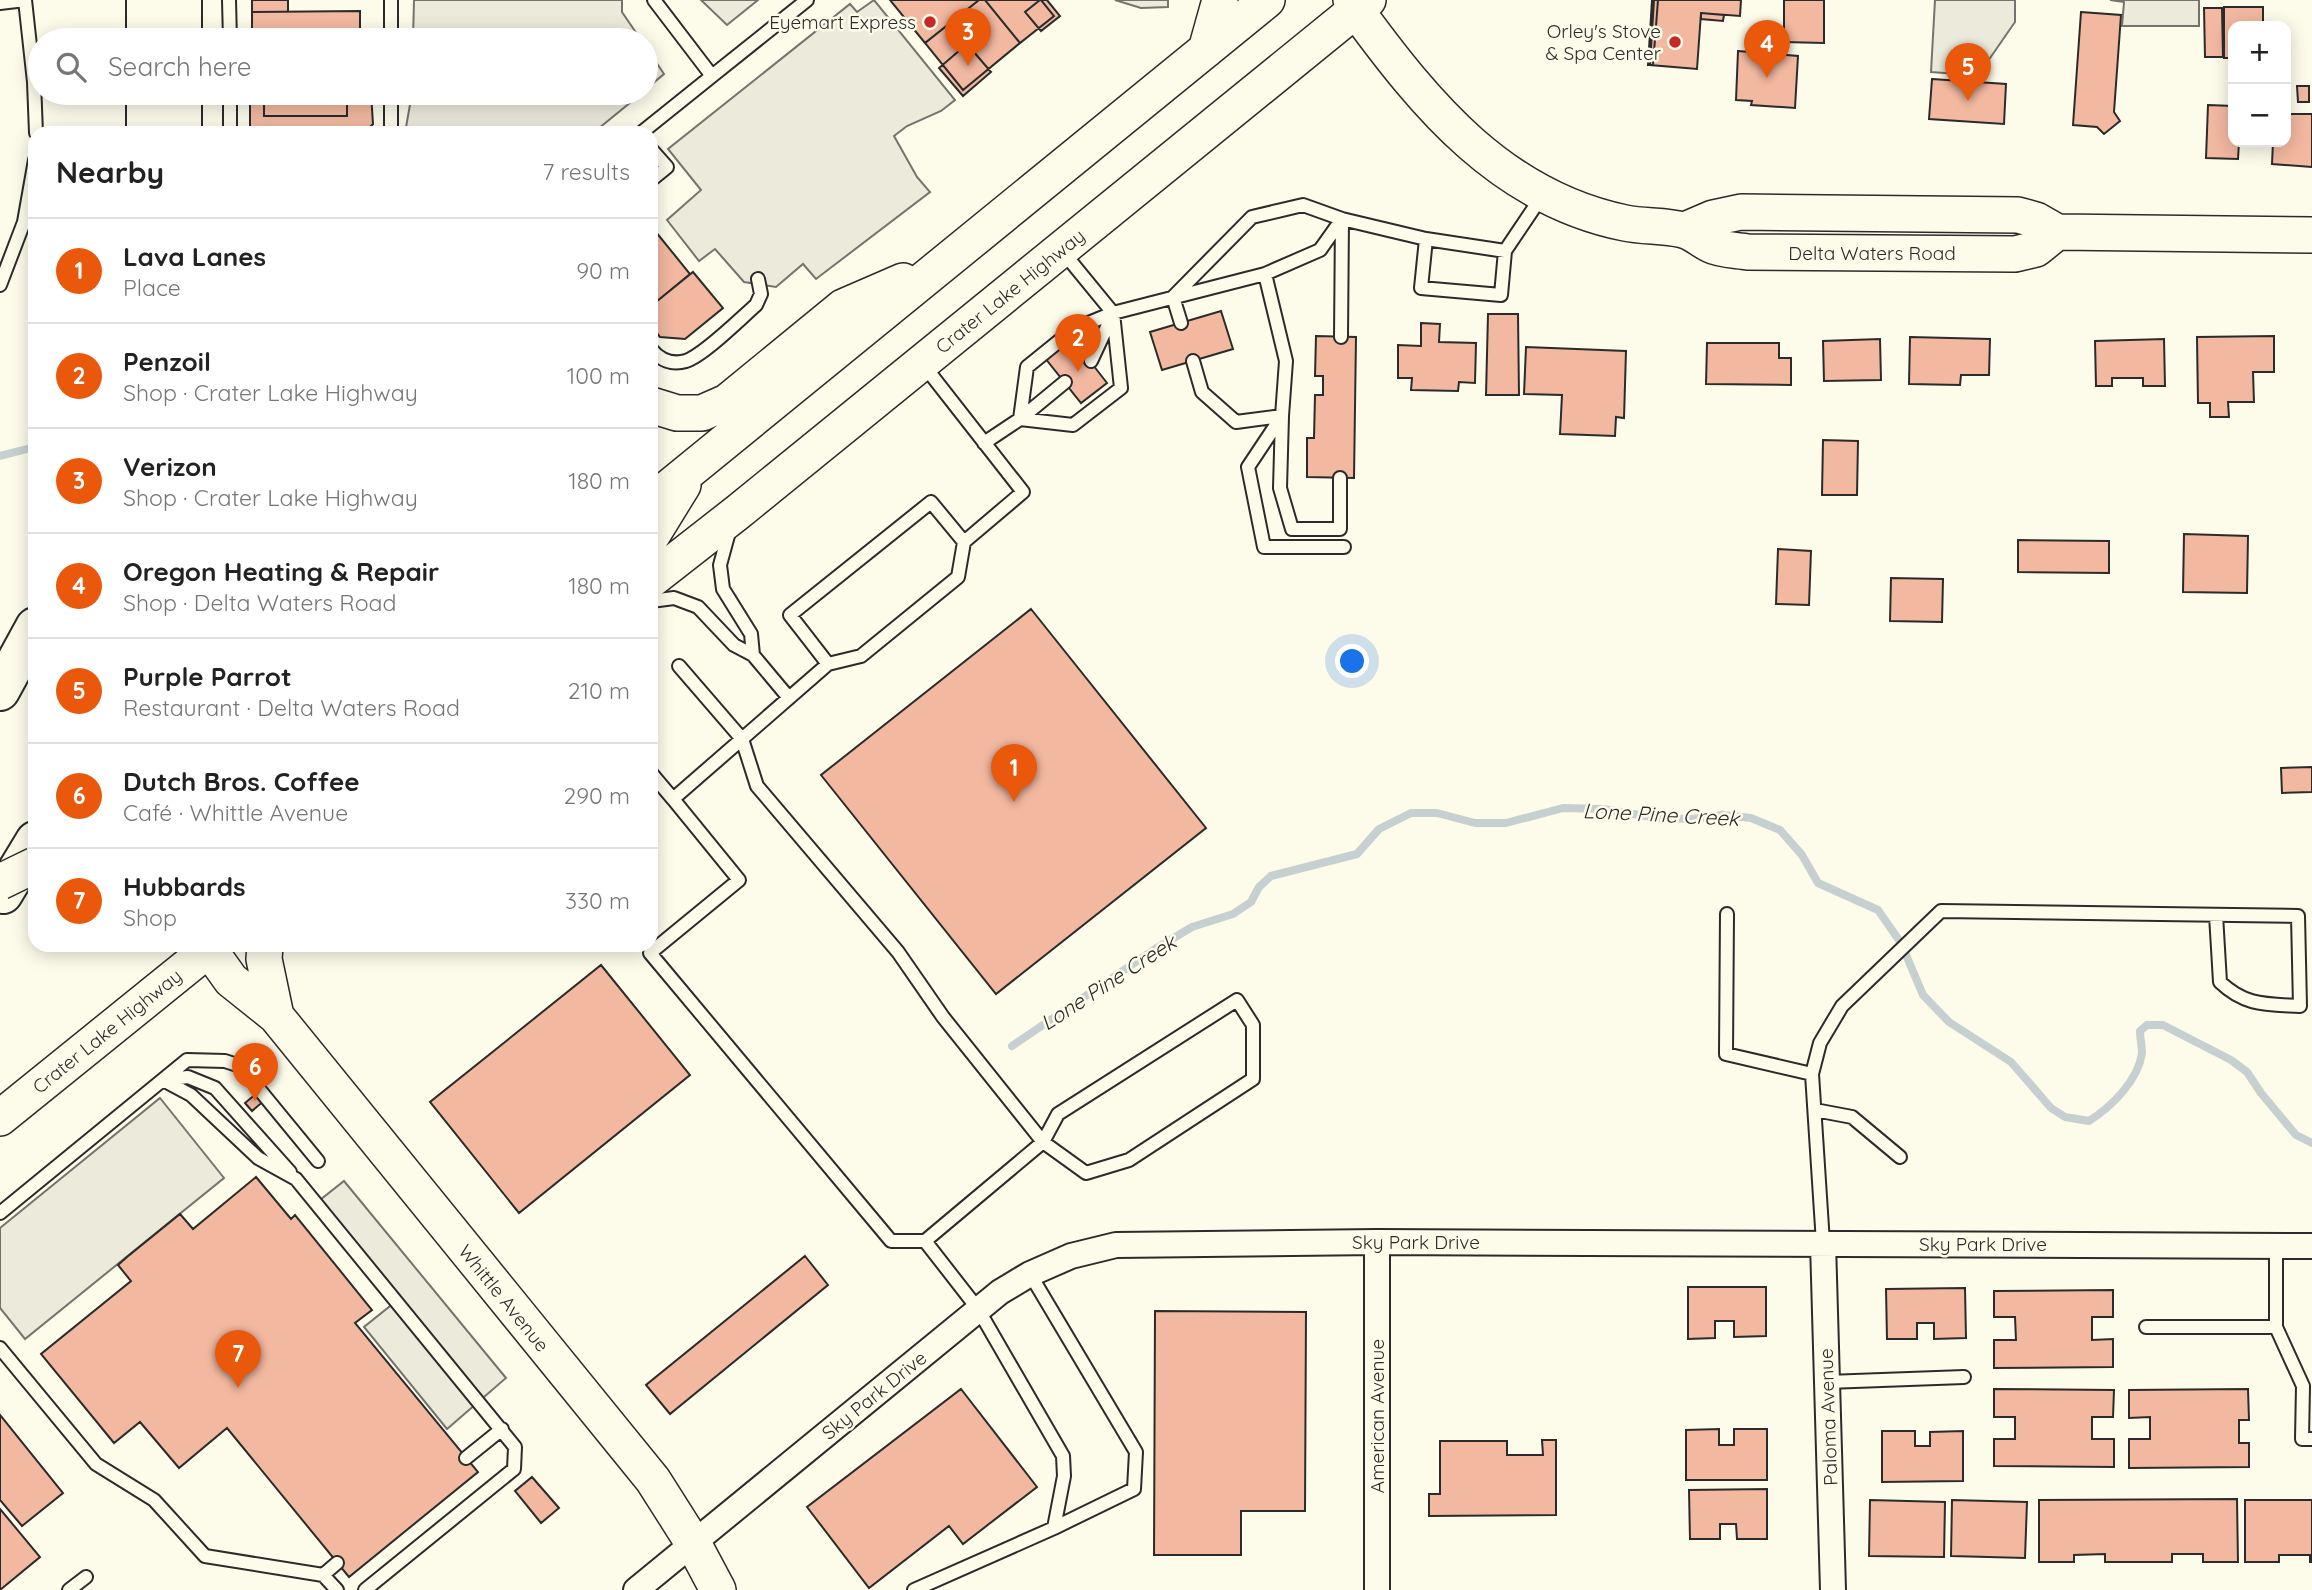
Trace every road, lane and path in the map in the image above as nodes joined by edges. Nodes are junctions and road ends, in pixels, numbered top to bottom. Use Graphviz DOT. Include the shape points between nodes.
graph roads {
  1 [pos="25,0"];
  2 [pos="146,0"];
  3 [pos="182,0"];
  4 [pos="229,0"];
  5 [pos="391,0"];
  6 [pos="654,0"];
  7 [pos="807,0"];
  8 [pos="1220,0"];
  9 [pos="1267,0"];
  10 [pos="0,3"];
  11 [pos="1355,3"];
  12 [pos="28,28"];
  13 [pos="146,28"];
  14 [pos="182,28"];
  15 [pos="230,28"];
  16 [pos="391,28"];
  17 [pos="1206,50"];
  18 [pos="712,76"];
  19 [pos="35,105"];
  20 [pos="146,105"];
  21 [pos="183,105"];
  22 [pos="230,105"];
  23 [pos="391,105"];
  24 [pos="36,126"];
  25 [pos="146,126"];
  26 [pos="183,126"];
  27 [pos="230,126"];
  28 [pos="391,126"];
  29 [pos="650,126"];
  30 [pos="658,157"];
  31 [pos="658,174"];
  32 [pos="1544,193"];
  33 [pos="28,199"];
  34 [pos="1342,219"];
  35 [pos="2312,235"];
  36 [pos="1426,239"];
  37 [pos="1061,250"];
  38 [pos="1505,251"];
  39 [pos="942,264"];
  40 [pos="1265,274"];
  41 [pos="758,279"];
  42 [pos="0,285"];
  43 [pos="1173,297"];
  44 [pos="1113,313"];
  45 [pos="1181,323"];
  46 [pos="1341,337"];
  47 [pos="658,358"];
  48 [pos="1091,361"];
  49 [pos="1193,361"];
  50 [pos="922,363"];
  51 [pos="1065,382"];
  52 [pos="658,407"];
  53 [pos="1282,416"];
  54 [pos="1020,419"];
  55 [pos="984,443"];
  56 [pos="694,467"];
  57 [pos="1340,478"];
  58 [pos="658,496"];
  59 [pos="738,513"];
  60 [pos="658,526"];
  61 [pos="964,542"];
  62 [pos="1344,547"];
  63 [pos="658,575"];
  64 [pos="658,600"];
  65 [pos="28,640"];
  66 [pos="753,655"];
  67 [pos="828,664"];
  68 [pos="680,666"];
  69 [pos="0,691"];
  70 [pos="789,698"];
  71 [pos="742,739"];
  72 [pos="658,781"];
  73 [pos="673,799"];
  74 [pos="28,852"];
  75 [pos="28,868"];
  76 [pos="0,882"];
  77 [pos="0,898"];
  78 [pos="1727,914"];
  79 [pos="2216,915"];
  80 [pos="658,940"];
  81 [pos="202,952"];
  82 [pos="213,952"];
  83 [pos="264,952"];
  84 [pos="649,952"];
  85 [pos="276,1016"];
  86 [pos="1812,1074"];
  87 [pos="163,1080"];
  88 [pos="1815,1110"];
  89 [pos="0,1118"];
  90 [pos="1043,1142"];
  91 [pos="1900,1157"];
  92 [pos="318,1161"];
  93 [pos="296,1179"];
  94 [pos="0,1213"];
  95 [pos="925,1241"];
  96 [pos="1377,1242"];
  97 [pos="1823,1243"];
  98 [pos="2276,1246"];
  99 [pos="2312,1246"];
  100 [pos="1030,1273"];
  101 [pos="978,1309"];
  102 [pos="2146,1327"];
  103 [pos="2276,1327"];
  104 [pos="0,1348"];
  105 [pos="1964,1377"];
  106 [pos="1827,1382"];
  107 [pos="502,1429"];
  108 [pos="2312,1439"];
  109 [pos="466,1458"];
  110 [pos="1054,1528"];
  111 [pos="693,1543"];
  112 [pos="337,1563"];
  113 [pos="323,1575"];
  114 [pos="86,1577"];
  115 [pos="69,1590"];
  116 [pos="337,1590"];
  117 [pos="365,1590"];
  118 [pos="636,1590"];
  119 [pos="718,1590"];
  120 [pos="914,1590"];
  121 [pos="1377,1590"];
  122 [pos="1833,1590"];
  1 -- 10 [label="lane"];
  1 -- 12 [label="lane"];
  2 -- 13 [label="highway"];
  3 -- 14 [label="highway"];
  4 -- 15 [label="lane"];
  5 -- 16 [label="lane"];
  6 -- 18 [label="lane"];
  7 -- 18 [label="lane"];
  8 -- 17 [label="main road"];
  9 -- 17 [label="main road"];
  11 -- 32 [label="main road, Delta Waters Road" via="1424,98 1471,146"];
  11 -- 37 [label="main road, Crater Lake Highway"];
  17 -- 39 [label="main road"];
  18 -- 29 [label="lane"];
  19 -- 24 [label="lane"];
  20 -- 25 [label="highway"];
  21 -- 26 [label="highway"];
  22 -- 27 [label="lane"];
  23 -- 28 [label="lane"];
  30 -- 31 [label="lane" via="667,167"];
  32 -- 35 [label="main road, Delta Waters Road" via="1625,223 1685,230 1714,247 1748,252 2015,254 2036,249 2057,232"];
  32 -- 38 [label="lane"];
  33 -- 42 [label="lane"];
  34 -- 36 [label="lane"];
  34 -- 40 [label="lane" via="1320,250"];
  34 -- 43 [label="lane" via="1303,205 1252,217"];
  34 -- 46 [label="lane"];
  36 -- 38 [label="lane"];
  36 -- 38 [label="lane" via="1421,288 1501,295"];
  37 -- 44 [label="lane"];
  37 -- 50 [label="main road, Crater Lake Highway"];
  39 -- 52 [label="main road" via="843,307 727,402 702,413"];
  39 -- 56 [label="main road"];
  40 -- 43 [label="lane"];
  40 -- 53 [label="lane" via="1286,361"];
  41 -- 47 [label="lane" via="761,294 756,305 687,360 673,363"];
  43 -- 44 [label="lane"];
  43 -- 45 [label="lane"];
  44 -- 48 [label="lane"];
  44 -- 54 [label="lane" via="1074,329 1027,367"];
  44 -- 54 [label="lane" via="1122,388 1073,425"];
  49 -- 53 [label="lane" via="1202,392 1236,422"];
  50 -- 55 [label="lane"];
  50 -- 59 [label="main road, Crater Lake Highway"];
  51 -- 54 [label="lane"];
  53 -- 57 [label="lane" via="1280,488 1292,529 1340,529"];
  53 -- 62 [label="lane" via="1248,467 1264,547"];
  54 -- 55 [label="lane"];
  55 -- 61 [label="lane" via="1023,492"];
  56 -- 58 [label="main road"];
  56 -- 60 [label="main road"];
  59 -- 63 [label="main road, Crater Lake Highway"];
  59 -- 66 [label="lane" via="720,565 723,589 751,635"];
  61 -- 67 [label="lane" via="958,577 861,656"];
  61 -- 67 [label="lane" via="931,502 790,615"];
  64 -- 66 [label="lane" via="674,598 698,607 734,645"];
  65 -- 69 [label="highway"];
  66 -- 70 [label="lane"];
  67 -- 70 [label="lane"];
  68 -- 71 [label="lane"];
  70 -- 71 [label="lane"];
  71 -- 73 [label="lane"];
  71 -- 90 [label="lane" via="757,786 898,951 943,1017"];
  72 -- 73 [label="lane"];
  73 -- 80 [label="lane" via="739,880"];
  74 -- 77 [label="highway"];
  75 -- 76 [label="main road, bridge"];
  78 -- 86 [label="lane" via="1726,1054"];
  79 -- 79 [label="lane" via="2298,916 2300,1006 2261,1004 2234,996 2220,982"];
  79 -- 86 [label="lane" via="1941,911 1842,1006 1820,1043"];
  81 -- 89 [label="main road, Crater Lake Highway"];
  82 -- 85 [label="main road" via="231,980"];
  83 -- 85 [label="main road"];
  84 -- 95 [label="lane" via="891,1241"];
  85 -- 111 [label="main road, Whittle Avenue" via="653,1480"];
  86 -- 88 [label="lane"];
  87 -- 92 [label="lane" via="187,1060 240,1066"];
  87 -- 93 [label="lane" via="191,1095 258,1158"];
  87 -- 93 [label="lane" via="188,1077 215,1088"];
  87 -- 94 [label="lane"];
  88 -- 91 [label="lane" via="1852,1116"];
  88 -- 97 [label="lane"];
  90 -- 90 [label="lane" via="1086,1173 1129,1160 1253,1079 1253,1025 1237,1000 1058,1114"];
  90 -- 95 [label="lane"];
  93 -- 107 [label="lane"];
  95 -- 101 [label="lane"];
  96 -- 97 [label="street, Sky Park Drive"];
  96 -- 100 [label="street, Sky Park Drive" via="1116,1245"];
  96 -- 121 [label="street, American Avenue"];
  97 -- 98 [label="street, Sky Park Drive"];
  97 -- 106 [label="street, Paloma Avenue"];
  98 -- 99 [label="street, Sky Park Drive"];
  98 -- 103 [label="lane"];
  100 -- 101 [label="street, Sky Park Drive"];
  100 -- 110 [label="lane" via="1136,1452 1134,1489"];
  101 -- 110 [label="lane" via="1063,1456"];
  101 -- 111 [label="street, Sky Park Drive"];
  102 -- 103 [label="lane"];
  103 -- 108 [label="lane" via="2303,1386 2302,1438"];
  104 -- 113 [label="lane" via="96,1464 154,1500 205,1556"];
  105 -- 106 [label="lane"];
  106 -- 122 [label="street, Paloma Avenue"];
  107 -- 109 [label="lane"];
  107 -- 117 [label="lane" via="516,1447 514,1469"];
  110 -- 120 [label="lane"];
  111 -- 118 [label="street, Sky Park Drive"];
  111 -- 119 [label="main road, Whittle Avenue"];
  112 -- 113 [label="lane"];
  113 -- 116 [label="lane"];
  114 -- 115 [label="lane"];
}
